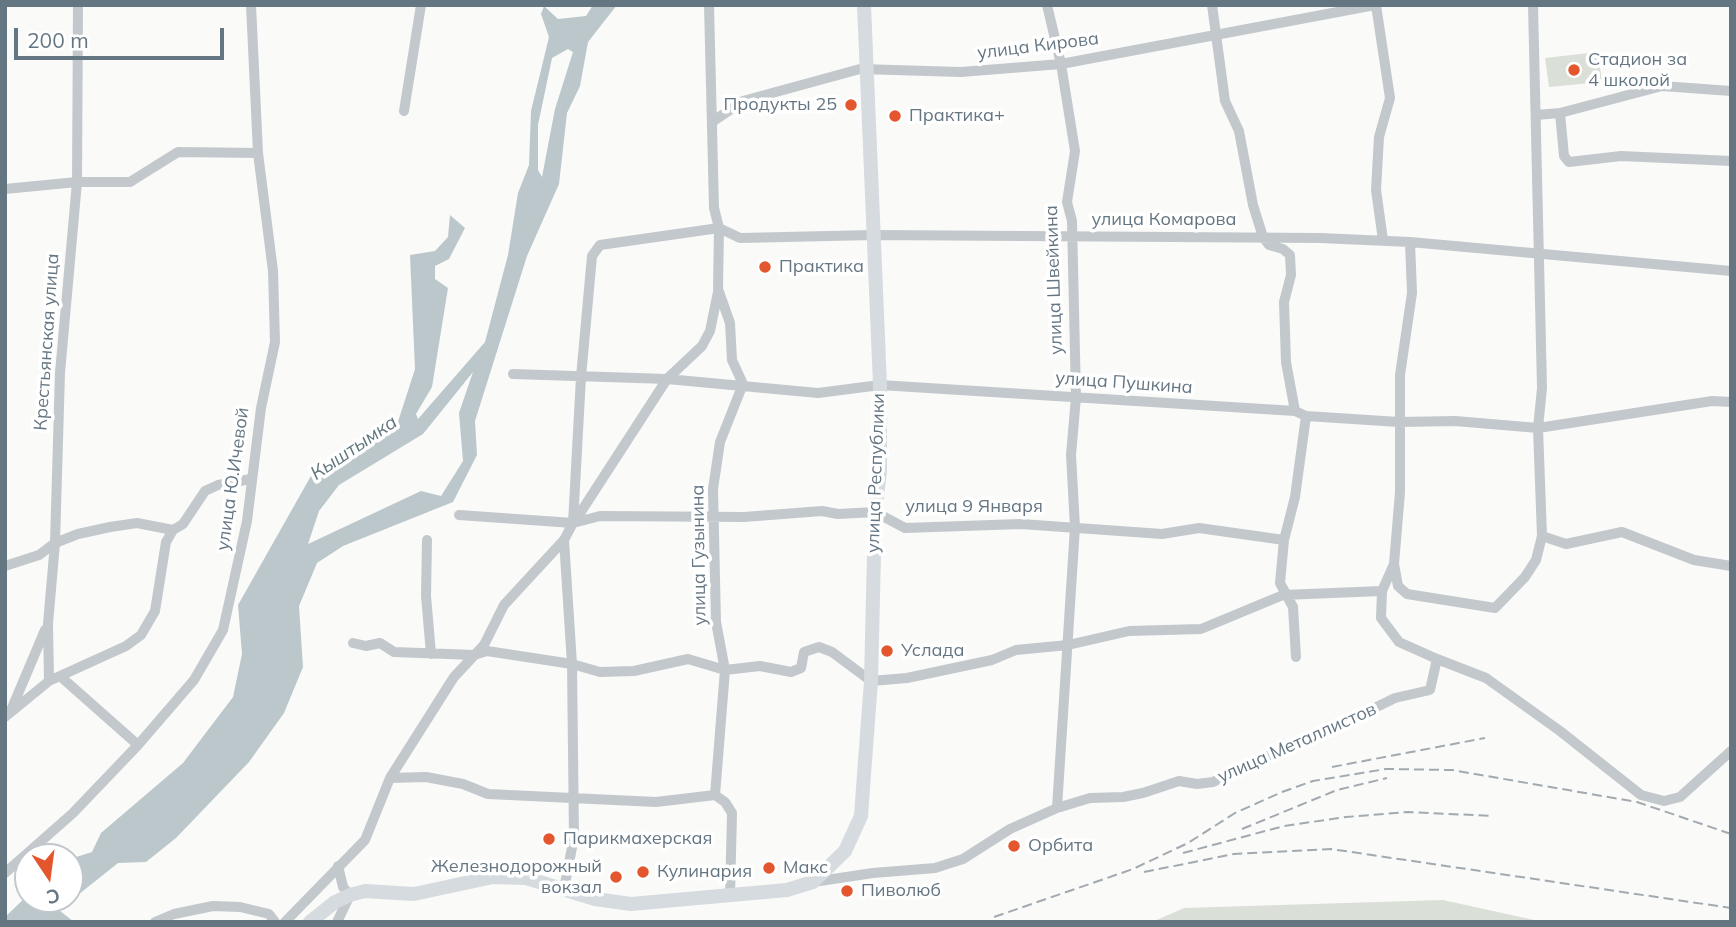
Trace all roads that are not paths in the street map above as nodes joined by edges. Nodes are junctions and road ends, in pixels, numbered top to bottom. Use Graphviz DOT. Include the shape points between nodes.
graph roads {
  1 [pos="78,5"];
  2 [pos="251,5"];
  3 [pos="421,5"];
  4 [pos="709,5"];
  5 [pos="864,5"];
  6 [pos="1047,5"];
  7 [pos="1212,5"];
  8 [pos="1376,5"];
  9 [pos="1532,5"];
  10 [pos="1218,34"];
  11 [pos="1061,64"];
  12 [pos="867,69"];
  13 [pos="1731,91"];
  14 [pos="404,111"];
  15 [pos="1560,113"];
  16 [pos="1536,116"];
  17 [pos="712,122"];
  18 [pos="258,153"];
  19 [pos="1731,161"];
  20 [pos="77,182"];
  21 [pos="5,189"];
  22 [pos="719,228"];
  23 [pos="873,235"];
  24 [pos="1263,237"];
  25 [pos="1072,238"];
  26 [pos="1383,240"];
  27 [pos="1410,242"];
  28 [pos="1537,255"];
  29 [pos="1731,271"];
  30 [pos="718,289"];
  31 [pos="513,374"];
  32 [pos="581,377"];
  33 [pos="667,379"];
  34 [pos="743,384"];
  35 [pos="880,385"];
  36 [pos="1076,397"];
  37 [pos="1731,402"];
  38 [pos="1300,413"];
  39 [pos="1399,422"];
  40 [pos="1538,428"];
  41 [pos="251,479"];
  42 [pos="874,512"];
  43 [pos="715,514"];
  44 [pos="459,515"];
  45 [pos="573,523"];
  46 [pos="1075,527"];
  47 [pos="173,530"];
  48 [pos="1542,536"];
  49 [pos="427,540"];
  50 [pos="564,540"];
  51 [pos="1283,540"];
  52 [pos="55,543"];
  53 [pos="1394,565"];
  54 [pos="5,566"];
  55 [pos="1731,566"];
  56 [pos="1382,591"];
  57 [pos="1283,595"];
  58 [pos="47,624"];
  59 [pos="353,643"];
  60 [pos="1068,645"];
  61 [pos="431,654"];
  62 [pos="474,655"];
  63 [pos="1296,657"];
  64 [pos="1437,659"];
  65 [pos="572,664"];
  66 [pos="725,670"];
  67 [pos="60,676"];
  68 [pos="49,681"];
  69 [pos="871,681"];
  70 [pos="6,717"];
  71 [pos="138,745"];
  72 [pos="1731,751"];
  73 [pos="390,778"];
  74 [pos="715,795"];
  75 [pos="573,798"];
  76 [pos="1057,808"];
  77 [pos="338,866"];
  78 [pos="5,873"];
  79 [pos="813,882"];
  80 [pos="316,888"];
  81 [pos="564,889"];
  82 [pos="347,891"];
  83 [pos="730,896"];
  84 [pos="155,922"];
  85 [pos="275,922"];
  86 [pos="285,922"];
  87 [pos="310,922"];
  88 [pos="337,922"];
  1 -- 20 [label="street, Крестьянская улица"];
  2 -- 18 [label="street, улица Ю.Ичевой"];
  3 -- 14 [label="street"];
  4 -- 17 [label="street"];
  5 -- 12 [label="main road, улица Республики"];
  6 -- 11 [label="street, улица Швейкина"];
  7 -- 10 [label="street"];
  8 -- 10 [label="street, улица Кирова"];
  8 -- 26 [label="street" via="1390,97 1379,137 1376,190"];
  9 -- 16 [label="street"];
  10 -- 11 [label="street, улица Кирова"];
  10 -- 24 [label="street" via="1225,102 1239,131"];
  11 -- 12 [label="street, улица Кирова" via="961,72"];
  11 -- 25 [label="street, улица Швейкина" via="1076,151 1068,202"];
  12 -- 17 [label="street, улица Кирова" via="743,102"];
  12 -- 23 [label="main road, улица Республики"];
  13 -- 15 [label="street" via="1662,86"];
  15 -- 16 [label="street"];
  15 -- 19 [label="street" via="1564,156 1569,162 1621,156"];
  16 -- 28 [label="street"];
  17 -- 22 [label="street" via="714,208"];
  18 -- 20 [label="street" via="178,152 130,182"];
  18 -- 41 [label="street, улица Ю.Ичевой" via="273,271 275,342"];
  20 -- 21 [label="street"];
  20 -- 52 [label="street, Крестьянская улица" via="60,373"];
  22 -- 23 [label="street, улица Комарова" via="740,238"];
  22 -- 30 [label="street"];
  22 -- 32 [label="street, улица Комарова" via="600,245 592,256"];
  23 -- 25 [label="street, улица Комарова"];
  23 -- 35 [label="main road, улица Республики"];
  24 -- 25 [label="street, улица Комарова"];
  24 -- 26 [label="street, улица Комарова"];
  24 -- 38 [label="street" via="1290,255 1284,302 1286,350"];
  25 -- 36 [label="street, улица Швейкина"];
  26 -- 27 [label="street, улица Комарова"];
  27 -- 28 [label="street, улица Комарова"];
  27 -- 39 [label="street" via="1412,293 1400,375"];
  28 -- 29 [label="street, улица Комарова"];
  28 -- 40 [label="street" via="1542,388"];
  30 -- 33 [label="street" via="710,331 702,346"];
  30 -- 34 [label="street" via="730,323 732,360"];
  31 -- 32 [label="street, улица Пушкина"];
  32 -- 33 [label="street, улица Пушкина"];
  32 -- 45 [label="street"];
  33 -- 34 [label="street, улица Пушкина"];
  33 -- 45 [label="street"];
  34 -- 35 [label="street, улица Пушкина" via="818,393"];
  34 -- 43 [label="street, улица Гузынина" via="719,442"];
  35 -- 36 [label="street, улица Пушкина"];
  35 -- 42 [label="main road, улица Республики" via="880,471"];
  36 -- 38 [label="street, улица Пушкина"];
  36 -- 46 [label="street, улица Швейкина" via="1071,455"];
  37 -- 40 [label="street, улица Пушкина" via="1712,401"];
  38 -- 39 [label="street, улица Пушкина"];
  38 -- 51 [label="street" via="1296,497"];
  39 -- 40 [label="street, улица Пушкина"];
  39 -- 53 [label="street"];
  40 -- 48 [label="street"];
  41 -- 47 [label="street" via="205,491 183,524"];
  41 -- 71 [label="street, улица Ю.Ичевой" via="247,521 223,630 194,680"];
  42 -- 43 [label="street"];
  42 -- 46 [label="street, улица 9 Января" via="905,528"];
  42 -- 69 [label="main road, улица Республики"];
  43 -- 45 [label="street" via="600,516"];
  43 -- 66 [label="street, улица Гузынина" via="716,622"];
  44 -- 45 [label="street"];
  45 -- 50 [label="street"];
  46 -- 51 [label="street, улица 9 Января" via="1162,534 1199,528"];
  46 -- 60 [label="street, улица Швейкина"];
  47 -- 52 [label="street" via="137,523"];
  47 -- 67 [label="street" via="166,542 155,611 141,635"];
  48 -- 53 [label="street" via="1536,560 1525,577 1495,608 1407,594 1398,586"];
  48 -- 55 [label="street" via="1566,544 1622,532 1694,560"];
  49 -- 61 [label="street"];
  50 -- 62 [label="street" via="504,605"];
  50 -- 65 [label="street"];
  51 -- 57 [label="street"];
  52 -- 54 [label="street" via="38,555"];
  52 -- 58 [label="street, Крестьянская улица"];
  53 -- 56 [label="street"];
  56 -- 57 [label="street"];
  56 -- 64 [label="street" via="1381,618 1399,642"];
  57 -- 60 [label="street" via="1201,629 1129,631"];
  57 -- 63 [label="street" via="1293,607"];
  58 -- 68 [label="street, Крестьянская улица"];
  58 -- 70 [label="street" via="20,694"];
  59 -- 61 [label="street" via="380,643 394,652"];
  60 -- 69 [label="street" via="1016,650 992,660"];
  60 -- 76 [label="street, улица Швейкина"];
  61 -- 62 [label="street"];
  62 -- 65 [label="street" via="487,652"];
  62 -- 73 [label="street" via="454,677"];
  64 -- 72 [label="street" via="1486,678 1642,795 1664,801 1680,797"];
  64 -- 76 [label="street, улица Металлистов" via="1430,691 1395,698 1213,782 1179,781 1133,795 1090,798"];
  65 -- 66 [label="street" via="600,672 634,671 688,659"];
  65 -- 75 [label="street"];
  66 -- 69 [label="street" via="761,666 791,671 801,668 804,652 819,647"];
  66 -- 74 [label="street, улица Гузынина"];
  67 -- 68 [label="street"];
  67 -- 71 [label="street"];
  68 -- 70 [label="street"];
  69 -- 79 [label="main road, улица Республики" via="861,816 845,851"];
  71 -- 78 [label="street, улица Ю.Ичевой" via="73,813"];
  73 -- 75 [label="street" via="426,777 488,794"];
  73 -- 77 [label="street" via="365,840"];
  74 -- 75 [label="street" via="656,802"];
  74 -- 83 [label="street" via="732,813"];
  75 -- 81 [label="street" via="574,837"];
  76 -- 79 [label="street, улица Металлистов" via="1010,829 963,859 935,868"];
  77 -- 80 [label="street"];
  77 -- 82 [label="street"];
  79 -- 83 [label="main road, улица Металлистов" via="787,890"];
  80 -- 82 [label="street"];
  80 -- 86 [label="street"];
  81 -- 82 [label="main road, улица Металлистов" via="526,878 493,877 415,894"];
  81 -- 83 [label="main road, улица Металлистов" via="631,904"];
  82 -- 87 [label="main road, улица Металлистов"];
  82 -- 88 [label="street"];
  84 -- 85 [label="street" via="213,906 269,914"];
}
